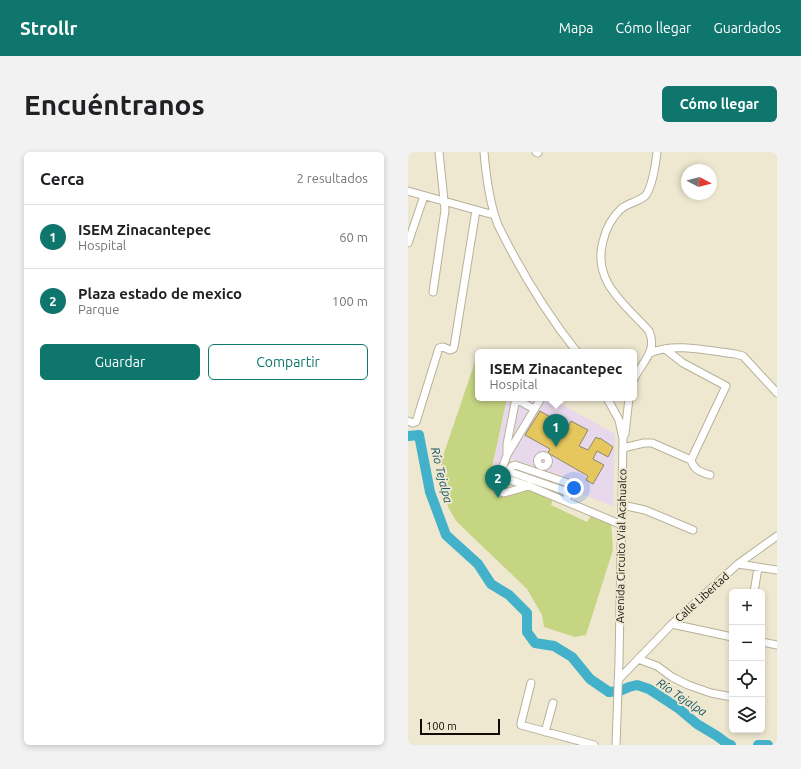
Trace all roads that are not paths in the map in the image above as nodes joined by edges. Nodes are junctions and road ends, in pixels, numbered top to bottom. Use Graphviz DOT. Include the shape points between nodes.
graph roads {
  1 [pos="439,152"];
  2 [pos="484,152"];
  3 [pos="657,152"];
  4 [pos="408,190"];
  5 [pos="424,196"];
  6 [pos="443,200"];
  7 [pos="476,210"];
  8 [pos="494,215"];
  9 [pos="408,243"];
  10 [pos="433,292"];
  11 [pos="575,349"];
  12 [pos="665,349"];
  13 [pos="650,353"];
  14 [pos="637,374"];
  15 [pos="777,393"];
  16 [pos="516,401"];
  17 [pos="520,401"];
  18 [pos="539,401"];
  19 [pos="609,401"];
  20 [pos="629,401"];
  21 [pos="534,409"];
  22 [pos="408,421"];
  23 [pos="623,438"];
  24 [pos="623,448"];
  25 [pos="507,455"];
  26 [pos="691,460"];
  27 [pos="537,461"];
  28 [pos="504,473"];
  29 [pos="534,476"];
  30 [pos="710,476"];
  31 [pos="571,484"];
  32 [pos="528,486"];
  33 [pos="567,502"];
  34 [pos="622,505"];
  35 [pos="622,524"];
  36 [pos="693,530"];
  37 [pos="777,536"];
  38 [pos="738,564"];
  39 [pos="758,568"];
  40 [pos="777,570"];
  41 [pos="754,589"];
  42 [pos="672,624"];
  43 [pos="729,636"];
  44 [pos="765,643"];
  45 [pos="777,645"];
  46 [pos="619,661"];
  47 [pos="636,662"];
  48 [pos="531,683"];
  49 [pos="618,683"];
  50 [pos="729,696"];
  51 [pos="553,703"];
  52 [pos="545,732"];
  53 [pos="594,745"];
  54 [pos="616,745"];
  1 -- 6 [label="street"];
  2 -- 8 [label="street"];
  3 -- 13 [label="street" via="648,191 643,197 626,205 613,219 605,235 600,256 603,274 611,290 649,331 652,340"];
  4 -- 5 [label="street"];
  5 -- 6 [label="street"];
  5 -- 9 [label="street"];
  6 -- 7 [label="street"];
  6 -- 10 [label="street" via="444,210"];
  7 -- 8 [label="street"];
  7 -- 22 [label="street" via="454,347 450,350 439,348 416,422"];
  8 -- 11 [label="street" via="540,301"];
  12 -- 13 [label="street"];
  12 -- 15 [label="street" via="677,348 743,356"];
  12 -- 26 [label="street" via="683,363 726,386"];
  13 -- 14 [label="street"];
  16 -- 25 [label="street"];
  17 -- 21 [label="street"];
  18 -- 21 [label="street"];
  19 -- 23 [label="street, Avenida Circuito Vial Acahualco" via="619,420"];
  20 -- 23 [label="street"];
  21 -- 25 [label="street"];
  23 -- 24 [label="street, Avenida Circuito Vial Acahualco"];
  24 -- 26 [label="street" via="648,442"];
  24 -- 34 [label="street, Avenida Circuito Vial Acahualco"];
  25 -- 28 [label="street"];
  26 -- 30 [label="street" via="697,471"];
  27 -- 29 [label="street"];
  28 -- 29 [label="street"];
  28 -- 32 [label="street"];
  28 -- 32 [label="street" via="497,486 501,493"];
  29 -- 31 [label="street"];
  29 -- 32 [label="street"];
  29 -- 33 [label="street" via="565,491 568,495"];
  32 -- 33 [label="street"];
  33 -- 35 [label="street"];
  34 -- 35 [label="street, Avenida Circuito Vial Acahualco"];
  34 -- 36 [label="street" via="645,510"];
  35 -- 46 [label="street, Avenida Circuito Vial Acahualco"];
  37 -- 38 [label="street, Calle Libertad"];
  38 -- 39 [label="street"];
  38 -- 42 [label="street, Calle Libertad"];
  39 -- 40 [label="street"];
  39 -- 41 [label="street"];
  42 -- 43 [label="street"];
  42 -- 47 [label="street, Calle Libertad"];
  44 -- 45 [label="street"];
  46 -- 47 [label="street"];
  46 -- 49 [label="street, Avenida Circuito Vial Acahualco"];
  47 -- 49 [label="street, Calle Libertad"];
  47 -- 50 [label="street" via="657,666 688,685"];
  48 -- 52 [label="street" via="521,724"];
  49 -- 54 [label="street, Avenida Circuito Vial Acahualco"];
  51 -- 52 [label="street"];
  52 -- 53 [label="street"];
}
